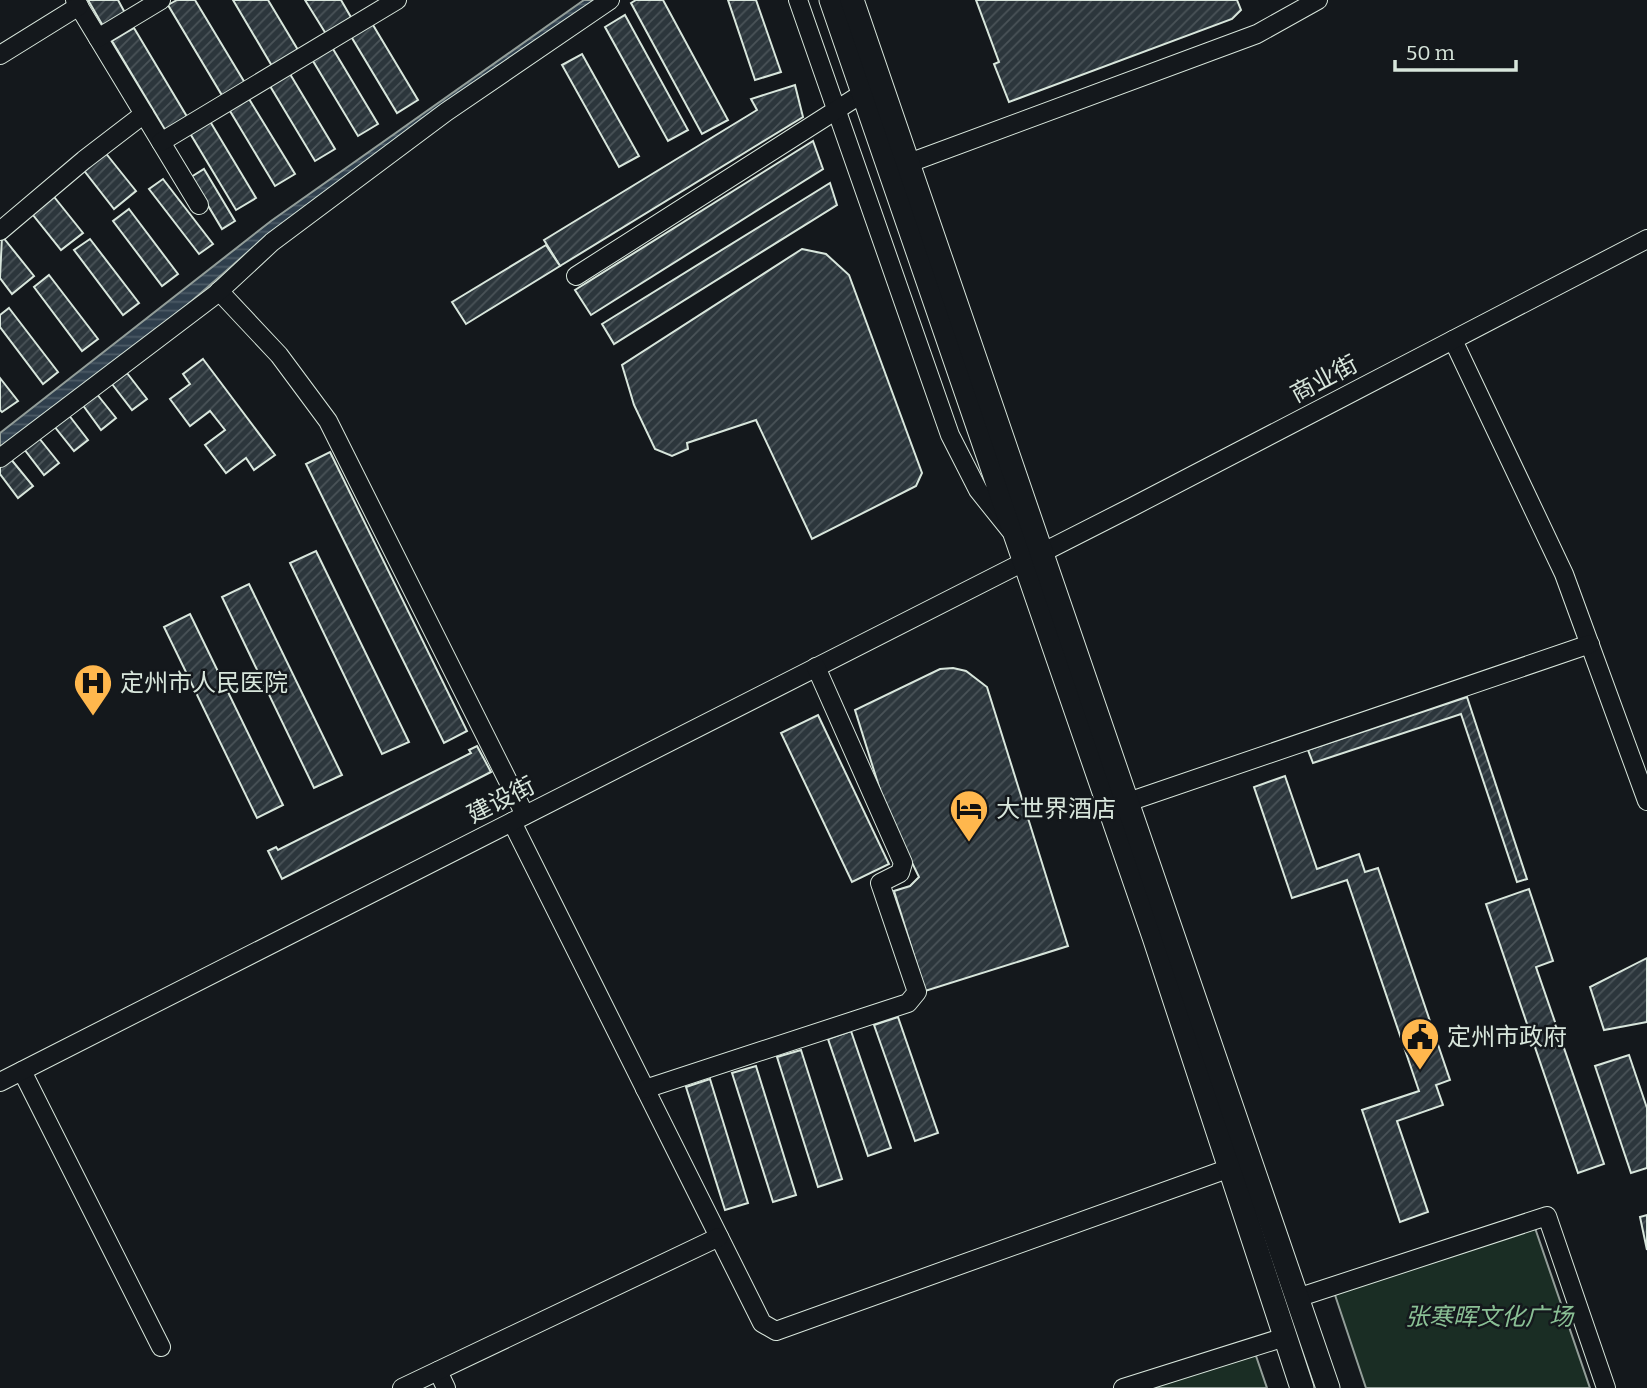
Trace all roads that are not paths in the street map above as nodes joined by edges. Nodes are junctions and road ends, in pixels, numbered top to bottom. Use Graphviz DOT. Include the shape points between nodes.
graph roads {
  1 [pos="161,0"];
  2 [pos="397,0"];
  3 [pos="610,0"];
  4 [pos="798,0"];
  5 [pos="831,0"];
  6 [pos="852,0"];
  7 [pos="1318,0"];
  8 [pos="77,3"];
  9 [pos="366,8"];
  10 [pos="98,38"];
  11 [pos="0,55"];
  12 [pos="863,93"];
  13 [pos="837,110"];
  14 [pos="144,114"];
  15 [pos="161,142"];
  16 [pos="909,163"];
  17 [pos="199,205"];
  18 [pos="0,231"];
  19 [pos="1647,239"];
  20 [pos="576,276"];
  21 [pos="219,291"];
  22 [pos="1453,340"];
  23 [pos="0,458"];
  24 [pos="1016,538"];
  25 [pos="1033,557"];
  26 [pos="1590,644"];
  27 [pos="816,667"];
  28 [pos="1639,755"];
  29 [pos="1647,801"];
  30 [pos="1128,802"];
  31 [pos="519,818"];
  32 [pos="22,1071"];
  33 [pos="0,1082"];
  34 [pos="645,1089"];
  35 [pos="1230,1168"];
  36 [pos="719,1237"];
  37 [pos="1297,1298"];
  38 [pos="1285,1338"];
  39 [pos="161,1348"];
  40 [pos="438,1371"];
  41 [pos="402,1388"];
  42 [pos="446,1388"];
  43 [pos="1123,1388"];
  44 [pos="1302,1388"];
  45 [pos="1328,1388"];
  46 [pos="1606,1388"];
  1 -- 10 [label="street"];
  2 -- 9 [label="street"];
  3 -- 21 [label="street" via="424,128 272,242"];
  4 -- 13 [label="street"];
  5 -- 12 [label="main road"];
  6 -- 16 [label="main road"];
  7 -- 16 [label="street" via="1257,34"];
  8 -- 10 [label="street"];
  8 -- 11 [label="street"];
  9 -- 15 [label="street"];
  10 -- 14 [label="street"];
  12 -- 13 [label="street"];
  12 -- 24 [label="main road"];
  13 -- 20 [label="street"];
  13 -- 24 [label="street" via="950,435 978,490"];
  14 -- 15 [label="street"];
  14 -- 18 [label="street"];
  15 -- 17 [label="street"];
  16 -- 25 [label="main road"];
  19 -- 22 [label="street, 商业街"];
  21 -- 23 [label="street"];
  21 -- 31 [label="street" via="278,355 328,421"];
  22 -- 25 [label="street, 商业街"];
  22 -- 26 [label="street" via="1564,574"];
  24 -- 25 [label="main road"];
  25 -- 27 [label="street, 建设街"];
  25 -- 30 [label="main road"];
  25 -- 35 [label="main road"];
  26 -- 28 [label="street"];
  26 -- 30 [label="street"];
  27 -- 31 [label="street, 建设街"];
  27 -- 34 [label="street" via="903,863 900,873 880,883 917,992 908,1003"];
  28 -- 29 [label="street"];
  30 -- 37 [label="main road"];
  31 -- 32 [label="street, 建设街"];
  31 -- 34 [label="street"];
  32 -- 33 [label="street, 建设街"];
  32 -- 39 [label="street"];
  34 -- 36 [label="street"];
  35 -- 36 [label="street" via="776,1331 762,1323"];
  35 -- 38 [label="main road"];
  36 -- 40 [label="street"];
  37 -- 45 [label="main road"];
  37 -- 46 [label="street" via="1547,1216"];
  38 -- 43 [label="street"];
  38 -- 44 [label="main road"];
  40 -- 41 [label="street"];
  40 -- 42 [label="street"];
}
